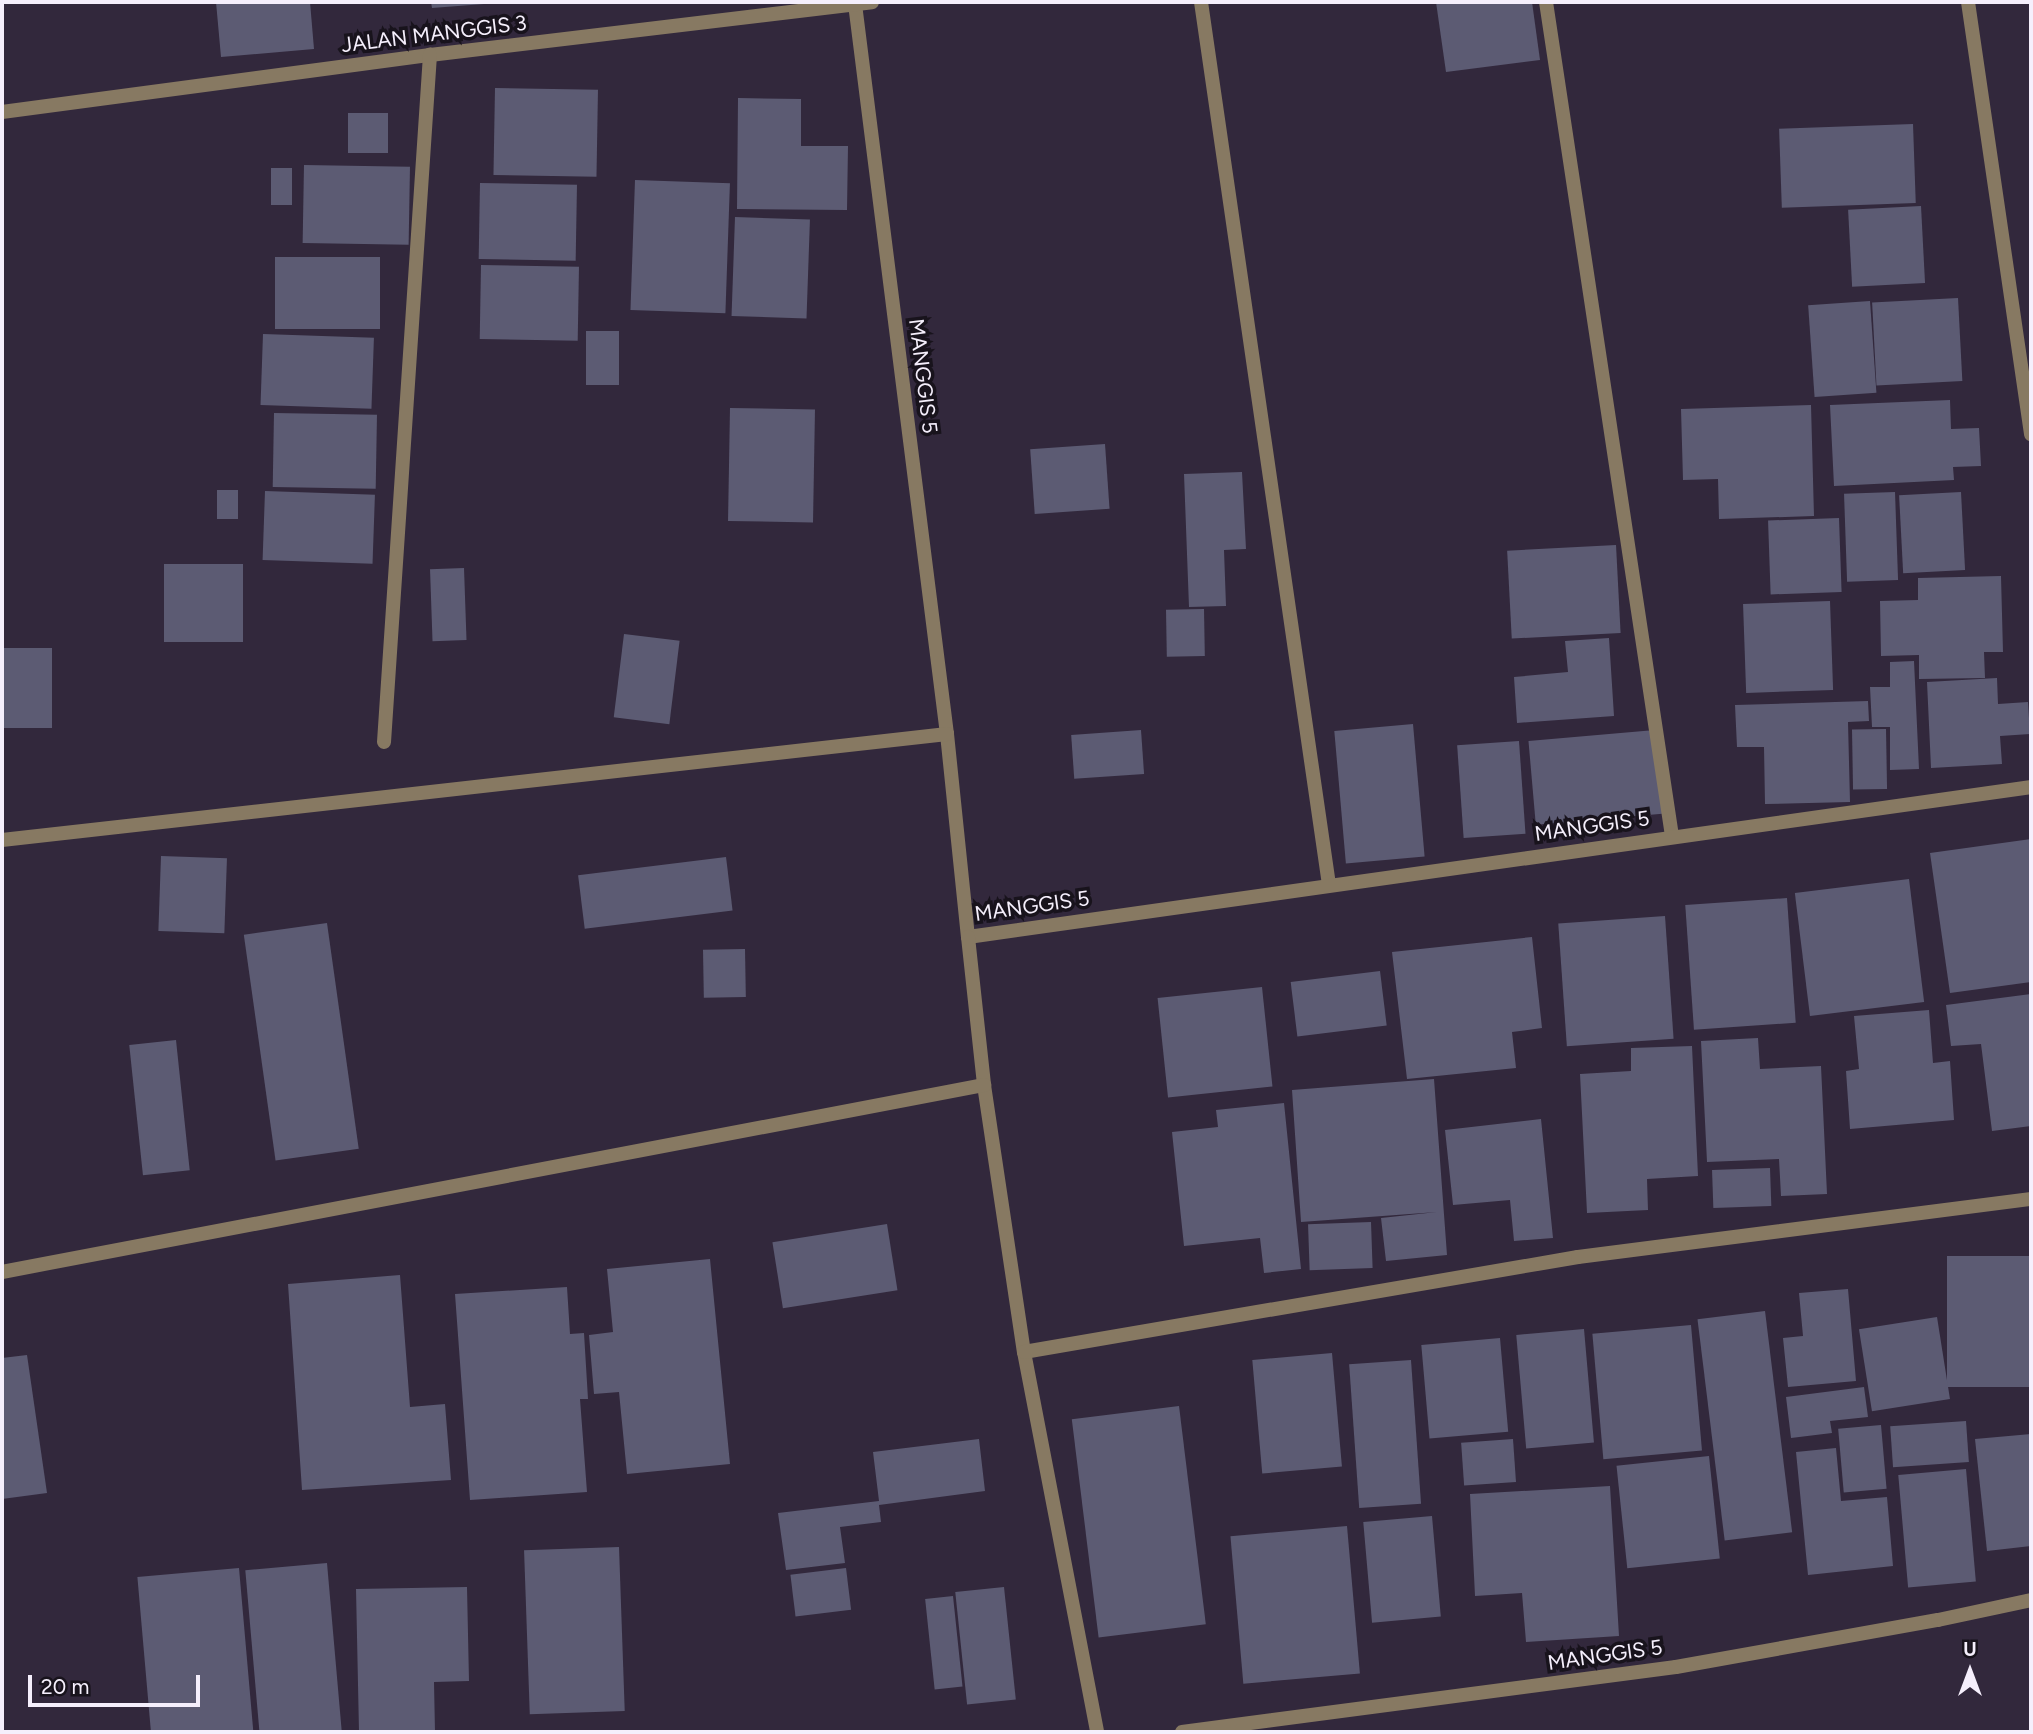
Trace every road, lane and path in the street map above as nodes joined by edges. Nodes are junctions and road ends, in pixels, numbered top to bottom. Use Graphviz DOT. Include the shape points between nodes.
graph roads {
  1 [pos="872,2"];
  2 [pos="1201,2"];
  3 [pos="1546,2"];
  4 [pos="1968,2"];
  5 [pos="855,4"];
  6 [pos="430,55"];
  7 [pos="2,112"];
  8 [pos="2031,434"];
  9 [pos="947,734"];
  10 [pos="384,742"];
  11 [pos="2031,787"];
  12 [pos="1672,836"];
  13 [pos="2,840"];
  14 [pos="1329,885"];
  15 [pos="968,937"];
  16 [pos="984,1085"];
  17 [pos="2031,1199"];
  18 [pos="2,1272"];
  19 [pos="1024,1352"];
  20 [pos="2031,1600"];
  21 [pos="1097,1732"];
  22 [pos="1182,1732"];
  1 -- 5 [label="street, JALAN MANGGIS 3"];
  2 -- 14 [label="street"];
  3 -- 12 [label="street"];
  4 -- 8 [label="street"];
  5 -- 6 [label="street, JALAN MANGGIS 3"];
  5 -- 9 [label="street, MANGGIS 5"];
  6 -- 7 [label="street, JALAN MANGGIS 3"];
  6 -- 10 [label="street"];
  9 -- 13 [label="street"];
  9 -- 15 [label="street, MANGGIS 5"];
  11 -- 12 [label="street, MANGGIS 5"];
  12 -- 14 [label="street, MANGGIS 5"];
  14 -- 15 [label="street, MANGGIS 5"];
  15 -- 16 [label="street"];
  16 -- 18 [label="street"];
  16 -- 19 [label="street"];
  17 -- 19 [label="street" via="1578,1256"];
  19 -- 21 [label="street"];
  20 -- 22 [label="street, MANGGIS 5" via="1676,1667"];
}
